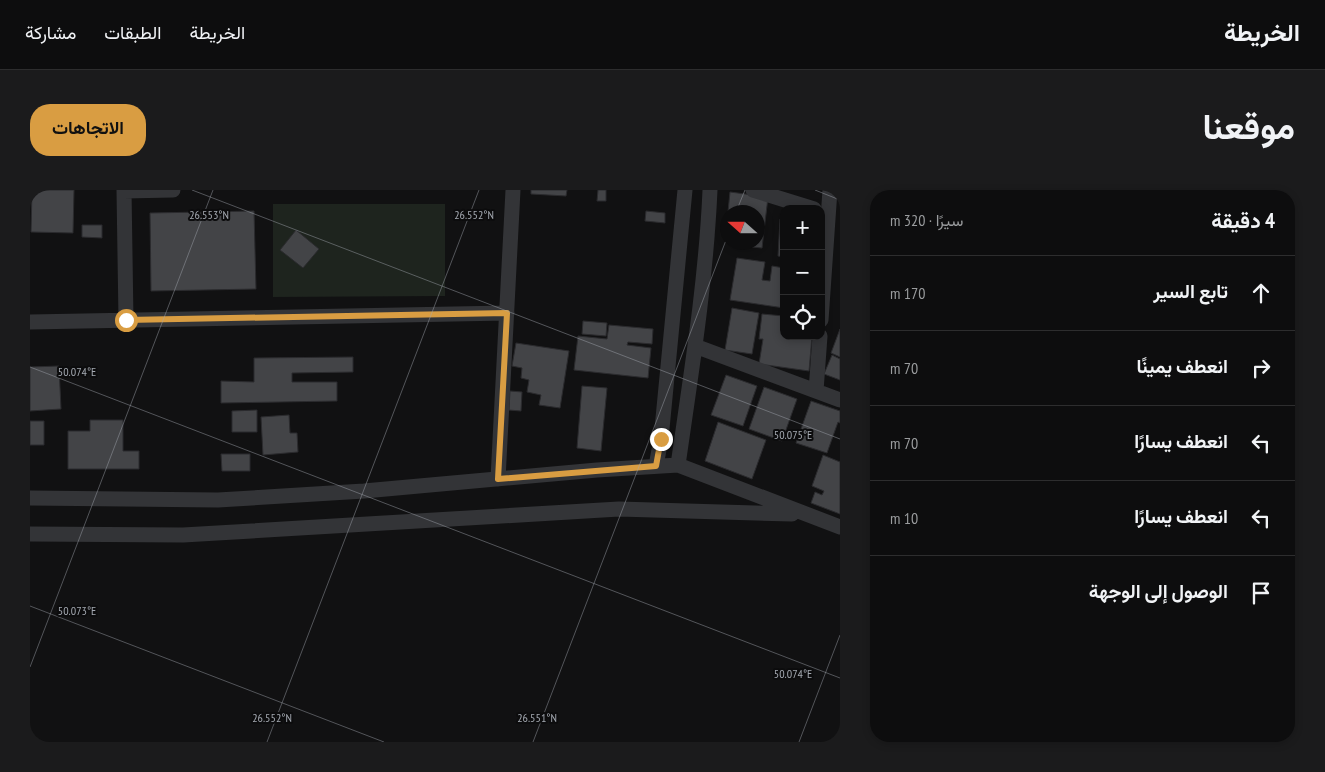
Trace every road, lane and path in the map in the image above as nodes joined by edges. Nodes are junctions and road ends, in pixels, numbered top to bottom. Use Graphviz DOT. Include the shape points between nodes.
graph roads {
  1 [pos="173,190"];
  2 [pos="513,190"];
  3 [pos="684,190"];
  4 [pos="710,190"];
  5 [pos="753,190"];
  6 [pos="830,190"];
  7 [pos="124,191"];
  8 [pos="801,205"];
  9 [pos="825,212"];
  10 [pos="824,250"];
  11 [pos="822,295"];
  12 [pos="507,313"];
  13 [pos="126,320"];
  14 [pos="30,322"];
  15 [pos="820,340"];
  16 [pos="695,346"];
  17 [pos="816,392"];
  18 [pos="840,400"];
  19 [pos="678,465"];
  20 [pos="656,466"];
  21 [pos="498,479"];
  22 [pos="30,498"];
  23 [pos="804,514"];
  24 [pos="840,527"];
  25 [pos="30,534"];
  1 -- 7 [label="street"];
  2 -- 12 [label="street"];
  3 -- 20 [label="street"];
  4 -- 16 [label="street"];
  5 -- 8 [label="street"];
  6 -- 9 [label="street"];
  7 -- 13 [label="street"];
  10 -- 11 [label="street"];
  12 -- 13 [label="street"];
  12 -- 21 [label="street"];
  13 -- 14 [label="street"];
  15 -- 17 [label="street"];
  16 -- 17 [label="street"];
  16 -- 19 [label="street"];
  17 -- 18 [label="street"];
  19 -- 20 [label="street"];
  19 -- 23 [label="street"];
  20 -- 21 [label="street"];
  21 -- 22 [label="street" via="218,500"];
  23 -- 24 [label="street"];
  23 -- 25 [label="street" via="618,509 183,535"];
}
